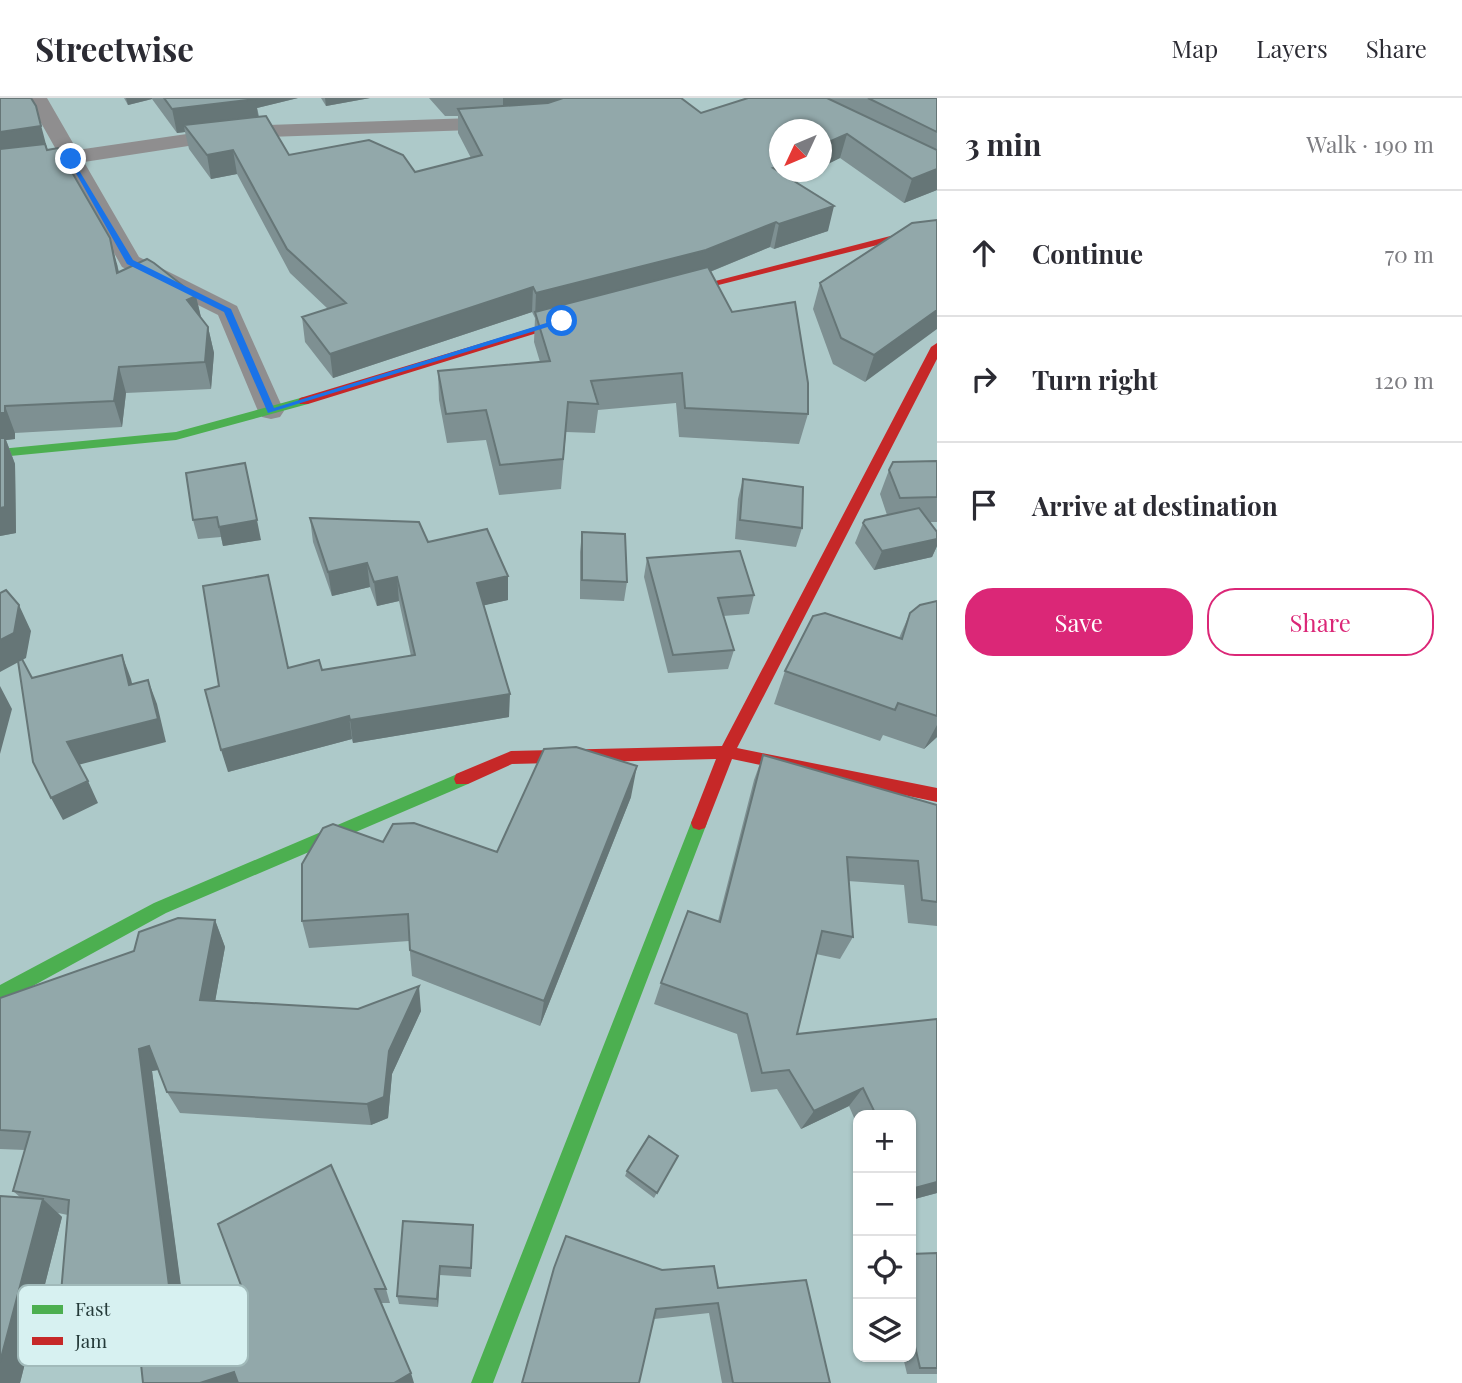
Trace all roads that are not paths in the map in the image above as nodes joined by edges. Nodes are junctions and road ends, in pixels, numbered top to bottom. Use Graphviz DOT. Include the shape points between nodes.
graph roads {
  1 [pos="37,98"];
  2 [pos="524,121"];
  3 [pos="71,159"];
  4 [pos="0,168"];
  5 [pos="937,227"];
  6 [pos="656,298"];
  7 [pos="603,311"];
  8 [pos="937,347"];
  9 [pos="271,411"];
  10 [pos="0,453"];
  11 [pos="727,752"];
  12 [pos="937,795"];
  13 [pos="0,995"];
  14 [pos="482,1383"];
  1 -- 3 [label="street"];
  2 -- 3 [label="street" via="256,131"];
  3 -- 4 [label="street"];
  3 -- 9 [label="street" via="130,262 228,311"];
  5 -- 6 [label="street"];
  7 -- 9 [label="street"];
  8 -- 11 [label="street"];
  9 -- 10 [label="street" via="176,436"];
  11 -- 12 [label="street"];
  11 -- 13 [label="street" via="511,758 160,908"];
  11 -- 14 [label="street"];
}
